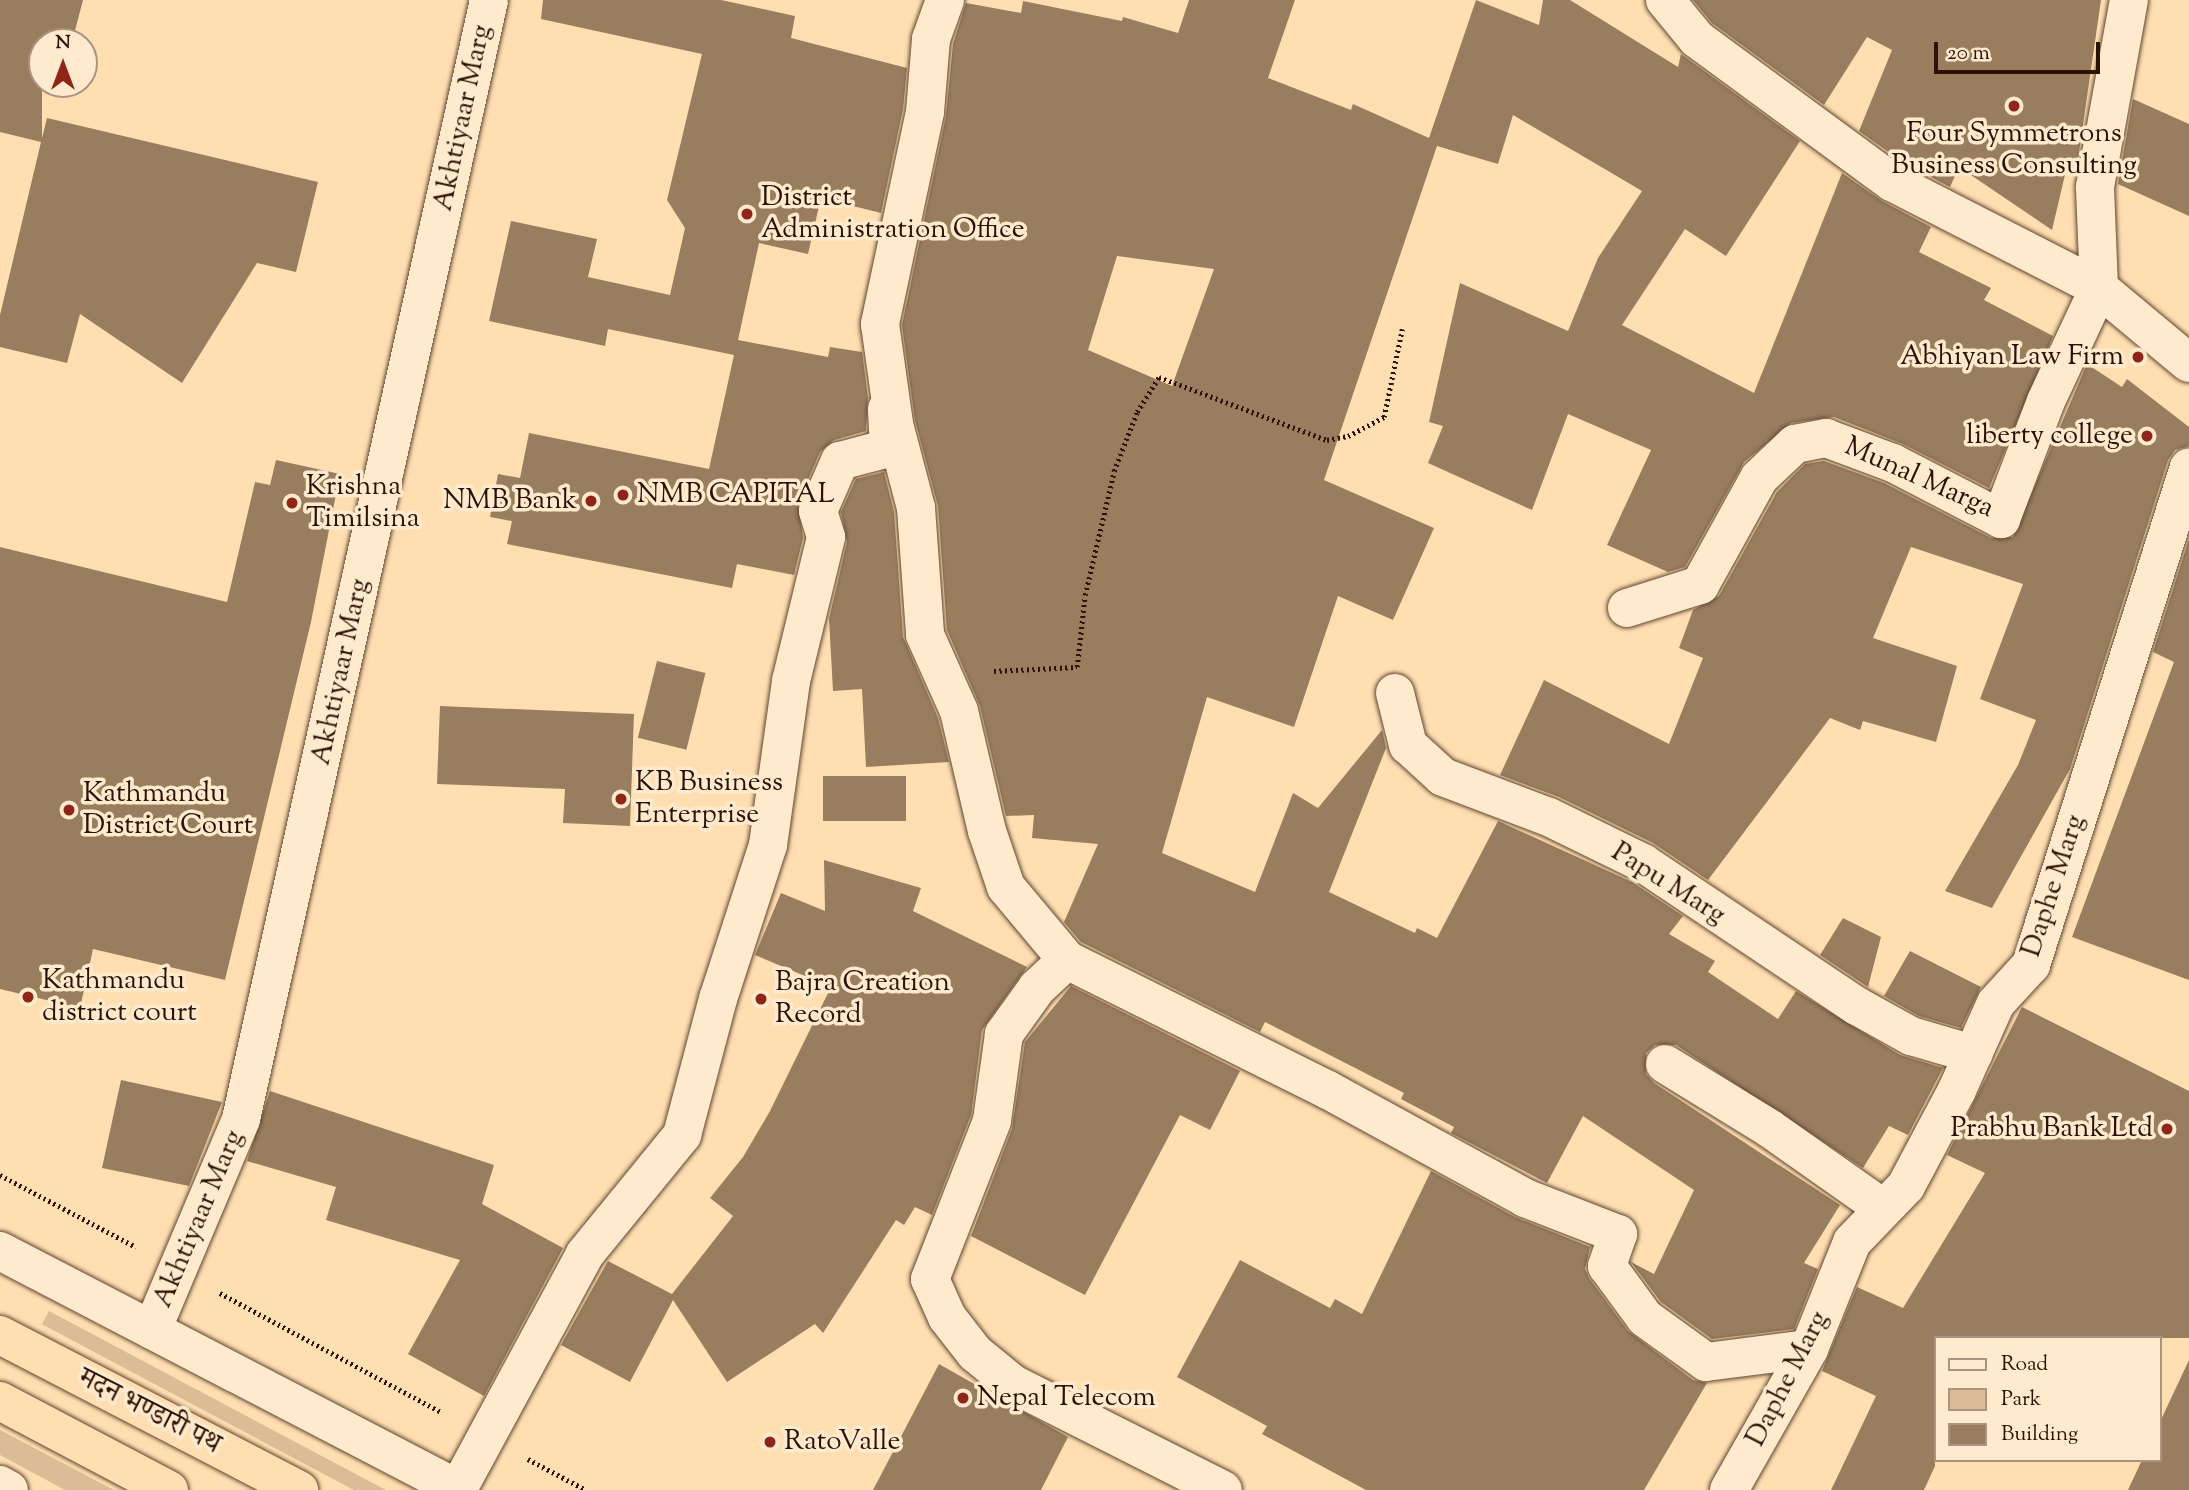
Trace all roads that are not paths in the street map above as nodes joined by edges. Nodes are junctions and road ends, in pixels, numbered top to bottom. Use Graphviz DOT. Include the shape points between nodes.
graph roads {
  1 [pos="489,0"];
  2 [pos="945,0"];
  3 [pos="1665,0"];
  4 [pos="2129,0"];
  5 [pos="2099,288"];
  6 [pos="2189,363"];
  7 [pos="886,369"];
  8 [pos="2189,467"];
  9 [pos="1627,608"];
  10 [pos="1395,692"];
  11 [pos="1067,960"];
  12 [pos="1973,1054"];
  13 [pos="1665,1064"];
  14 [pos="1883,1208"];
  15 [pos="0,1251"];
  16 [pos="152,1330"];
  17 [pos="0,1335"];
  18 [pos="1809,1349"];
  19 [pos="0,1401"];
  20 [pos="0,1485"];
  21 [pos="9,1490"];
  22 [pos="169,1490"];
  23 [pos="299,1490"];
  24 [pos="459,1490"];
  25 [pos="1223,1490"];
  26 [pos="1729,1490"];
  1 -- 16 [label="street, Akhtiyaar Marg" via="241,1119"];
  2 -- 7 [label="street" via="931,39 925,112 880,324"];
  3 -- 5 [label="street" via="1697,39 1892,181"];
  4 -- 5 [label="street" via="2095,187"];
  5 -- 6 [label="street"];
  5 -- 9 [label="street, Munal Marga" via="2046,401 2001,519 1893,463 1826,438 1795,444 1759,478 1700,585"];
  7 -- 11 [label="street" via="894,424 916,508 925,635 959,711 987,831 1006,887"];
  7 -- 24 [label="street" via="889,448 840,461 818,512 827,537 791,681 768,845 718,999 682,1136 585,1254"];
  8 -- 12 [label="street, Daphe Marg" via="2130,640 2039,946 2031,965 1996,1003"];
  10 -- 12 [label="street, Papu Marg" via="1408,745 1443,777 1549,817 1643,863 1857,1006 1911,1036"];
  11 -- 18 [label="street" via="1316,1084 1525,1198 1618,1234 1607,1266 1645,1318 1706,1363"];
  11 -- 25 [label="street" via="1037,988 1004,1034 992,1121 930,1279 947,1317 975,1353 1013,1384"];
  12 -- 14 [label="street, Daphe Marg" via="1906,1186"];
  13 -- 14 [label="street" via="1769,1128"];
  14 -- 18 [label="street, Daphe Marg" via="1852,1242"];
  15 -- 16 [label="street"];
  16 -- 24 [label="street"];
  17 -- 23 [label="highway, मदन भण्डारी पथ"];
  18 -- 26 [label="street, Daphe Marg"];
  19 -- 22 [label="highway, मदन भण्डारी पथ"];
  20 -- 21 [label="street"];
}
